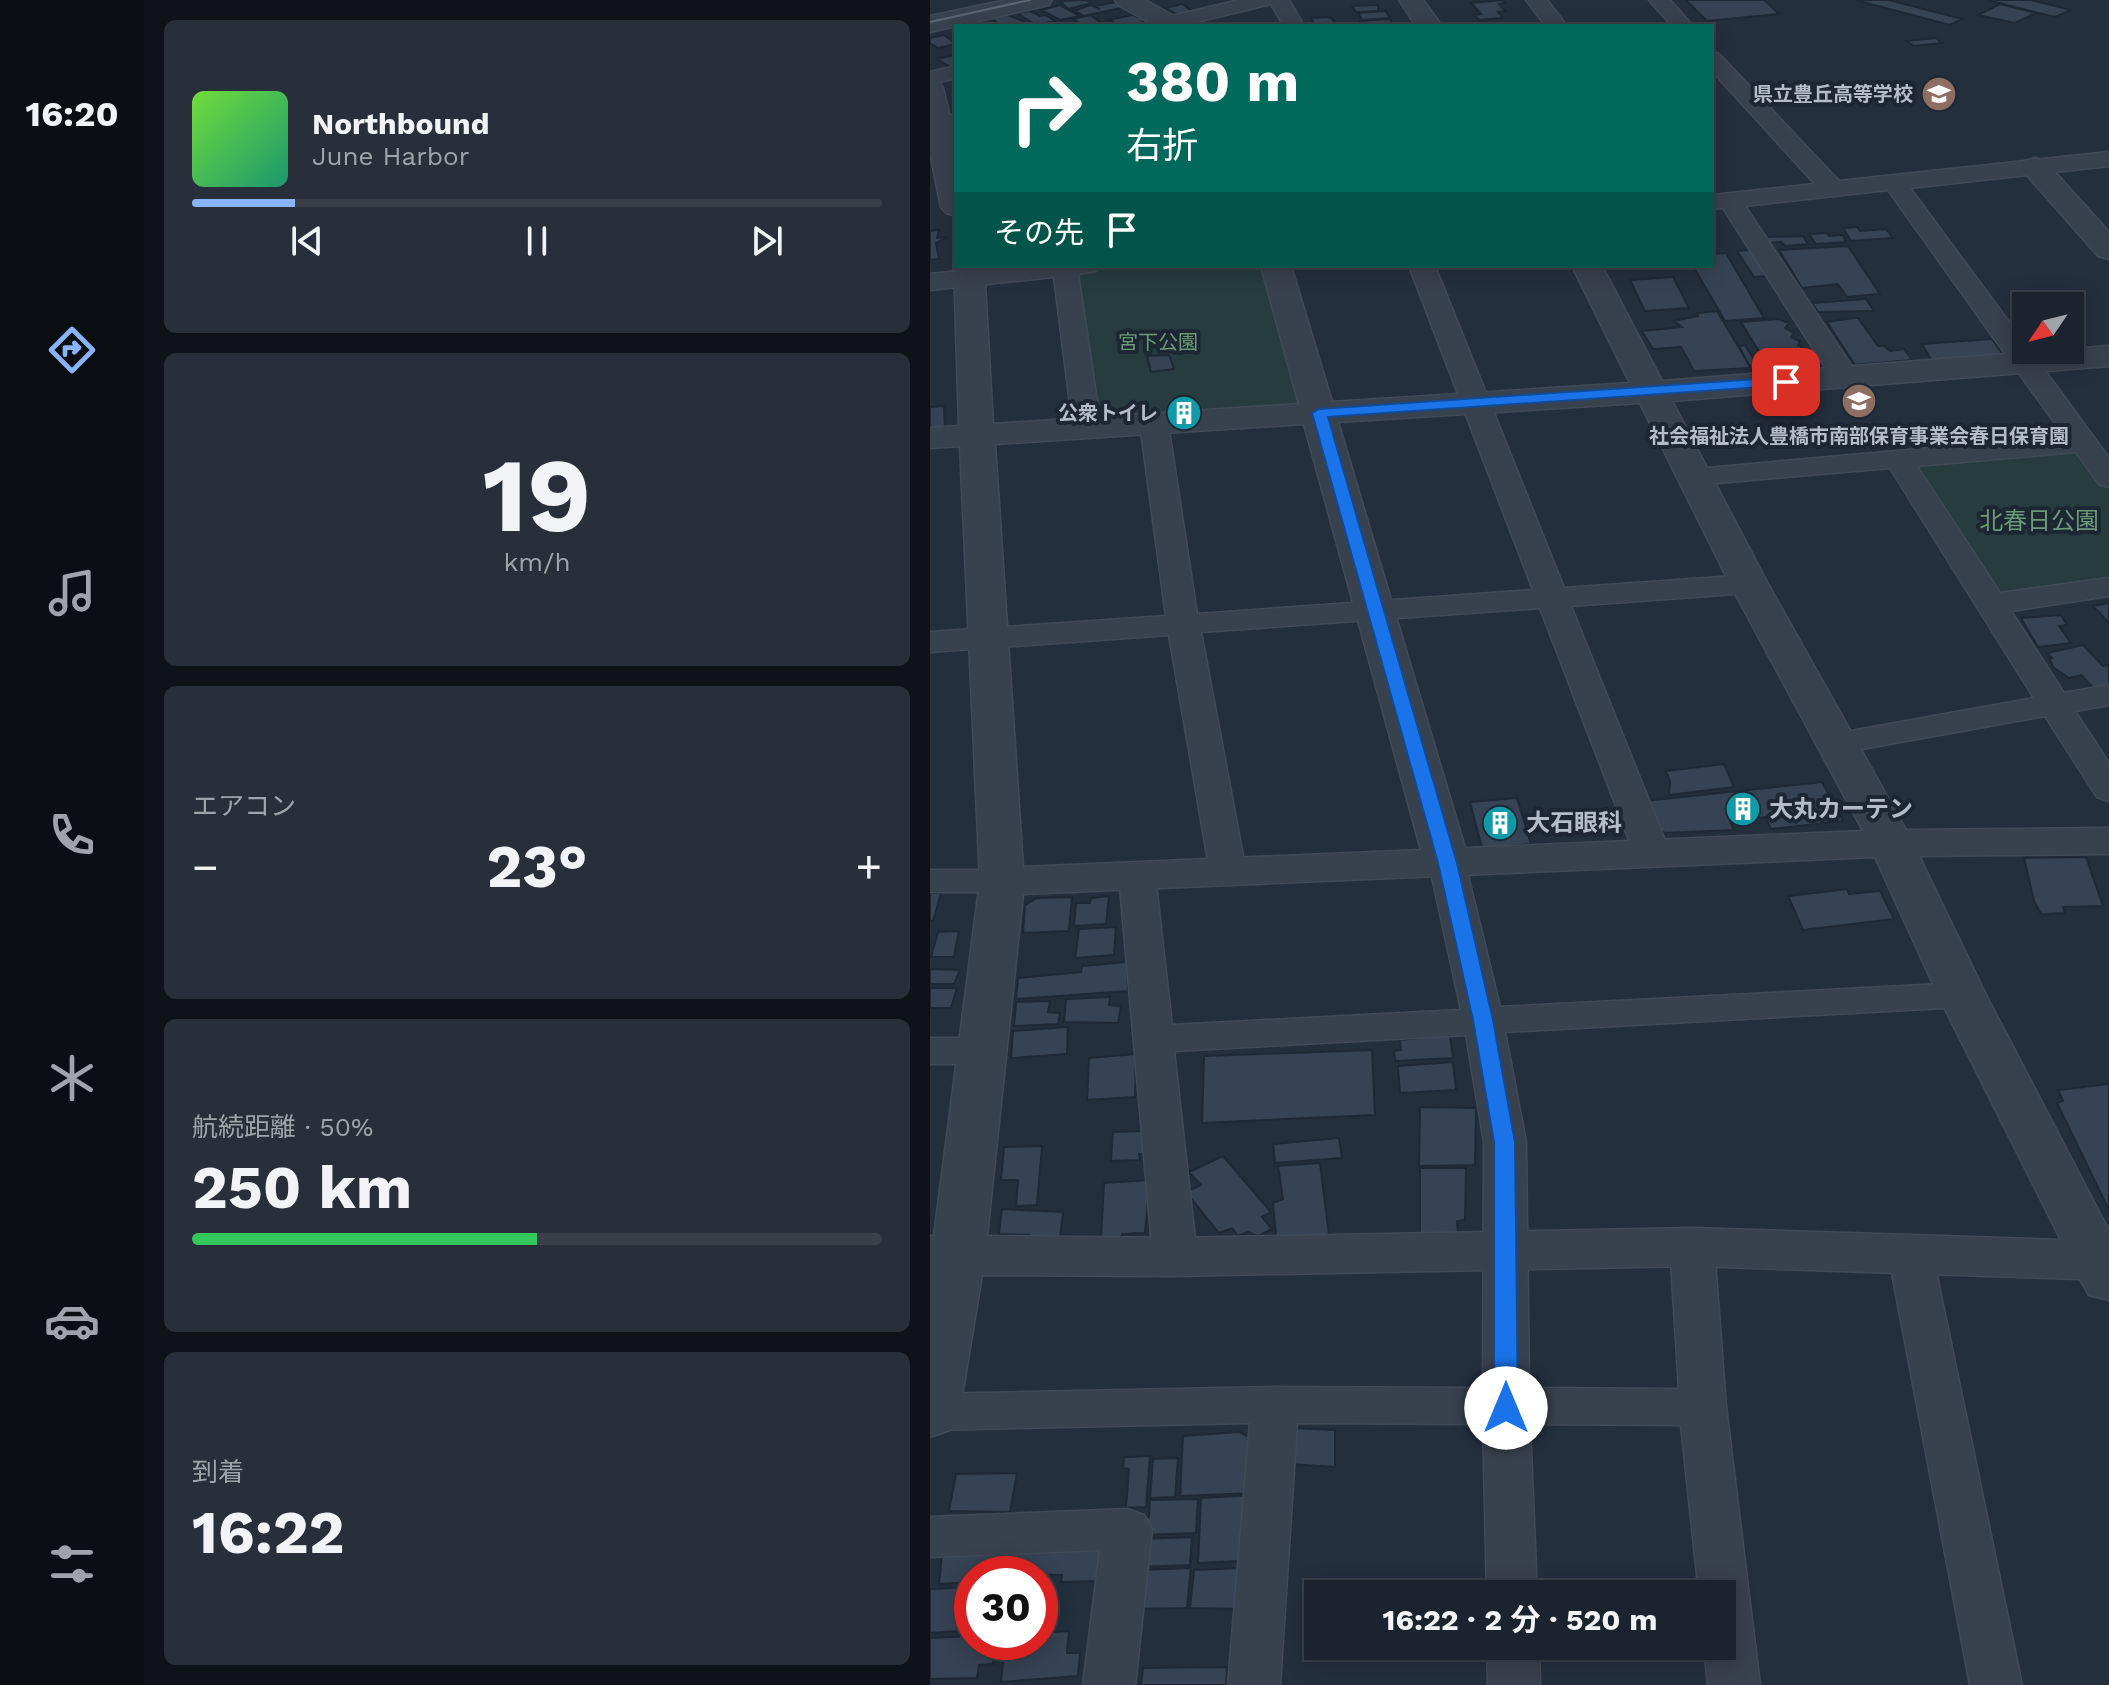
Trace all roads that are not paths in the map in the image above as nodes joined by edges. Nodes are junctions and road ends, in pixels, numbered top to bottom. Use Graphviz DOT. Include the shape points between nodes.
graph roads {
  1 [pos="1018,0"];
  2 [pos="1040,0"];
  3 [pos="1127,0"];
  4 [pos="1265,0"];
  5 [pos="1279,0"];
  6 [pos="1411,0"];
  7 [pos="1536,0"];
  8 [pos="1659,0"];
  9 [pos="930,22"];
  10 [pos="1164,24"];
  11 [pos="1170,24"];
  12 [pos="1293,24"];
  13 [pos="1428,24"];
  14 [pos="1555,24"];
  15 [pos="1681,24"];
  16 [pos="1714,60"];
  17 [pos="954,72"];
  18 [pos="930,78"];
  19 [pos="930,88"];
  20 [pos="948,122"];
  21 [pos="2109,159"];
  22 [pos="938,166"];
  23 [pos="2035,167"];
  24 [pos="1895,183"];
  25 [pos="1833,189"];
  26 [pos="1721,201"];
  27 [pos="954,202"];
  28 [pos="2109,250"];
  29 [pos="1061,268"];
  30 [pos="1076,268"];
  31 [pos="1277,268"];
  32 [pos="1423,268"];
  33 [pos="1588,268"];
  34 [pos="957,275"];
  35 [pos="2012,345"];
  36 [pos="2109,356"];
  37 [pos="2084,358"];
  38 [pos="2012,364"];
  39 [pos="2026,364"];
  40 [pos="1845,377"];
  41 [pos="1653,392"];
  42 [pos="1475,403"];
  43 [pos="1319,413"];
  44 [pos="1154,424"];
  45 [pos="1087,428"];
  46 [pos="979,435"];
  47 [pos="930,438"];
  48 [pos="2082,443"];
  49 [pos="1899,460"];
  50 [pos="1694,476"];
  51 [pos="2109,478"];
  52 [pos="1749,584"];
  53 [pos="2109,587"];
  54 [pos="1551,598"];
  55 [pos="1992,604"];
  56 [pos="1375,610"];
  57 [pos="1183,624"];
  58 [pos="986,638"];
  59 [pos="930,642"];
  60 [pos="2109,695"];
  61 [pos="2056,705"];
  62 [pos="1834,744"];
  63 [pos="2109,790"];
  64 [pos="2109,841"];
  65 [pos="1891,843"];
  66 [pos="1652,853"];
  67 [pos="1447,863"];
  68 [pos="1228,872"];
  69 [pos="1137,876"];
  70 [pos="930,881"];
  71 [pos="1002,881"];
  72 [pos="1962,995"];
  73 [pos="1483,1020"];
  74 [pos="1151,1039"];
  75 [pos="930,1051"];
  76 [pos="981,1051"];
  77 [pos="1692,1247"];
  78 [pos="1507,1249"];
  79 [pos="1910,1252"];
  80 [pos="944,1255"];
  81 [pos="1175,1257"];
  82 [pos="2104,1268"];
  83 [pos="1275,1405"];
  84 [pos="1703,1407"];
  85 [pos="1506,1408"];
  86 [pos="930,1413"];
  87 [pos="930,1537"];
  88 [pos="1512,1580"];
  89 [pos="1513,1660"];
  90 [pos="1109,1685"];
  91 [pos="1254,1685"];
  92 [pos="1514,1685"];
  93 [pos="1734,1685"];
  94 [pos="1996,1685"];
  1 -- 9 [label="street"];
  2 -- 9 [label="street"];
  3 -- 10 [label="street"];
  4 -- 11 [label="street"];
  5 -- 12 [label="street"];
  6 -- 13 [label="street"];
  7 -- 14 [label="street"];
  8 -- 15 [label="street"];
  16 -- 25 [label="street"];
  17 -- 18 [label="street"];
  19 -- 20 [label="street"];
  20 -- 22 [label="street"];
  21 -- 23 [label="street"];
  22 -- 27 [label="street"];
  23 -- 24 [label="street"];
  23 -- 28 [label="street"];
  24 -- 25 [label="street"];
  24 -- 35 [label="street"];
  25 -- 26 [label="street"];
  26 -- 40 [label="street"];
  29 -- 34 [label="street"];
  30 -- 45 [label="street"];
  31 -- 43 [label="street"];
  32 -- 42 [label="street"];
  33 -- 41 [label="street"];
  34 -- 46 [label="street"];
  36 -- 37 [label="street"];
  38 -- 40 [label="street"];
  39 -- 48 [label="street"];
  40 -- 41 [label="street"];
  41 -- 42 [label="street"];
  41 -- 50 [label="street"];
  42 -- 43 [label="street"];
  42 -- 54 [label="street"];
  43 -- 44 [label="street"];
  43 -- 56 [label="street"];
  44 -- 45 [label="street"];
  44 -- 57 [label="street"];
  45 -- 46 [label="street"];
  46 -- 47 [label="street"];
  46 -- 58 [label="street"];
  48 -- 49 [label="street"];
  48 -- 51 [label="street"];
  49 -- 50 [label="street"];
  49 -- 55 [label="street"];
  50 -- 52 [label="street"];
  52 -- 54 [label="street"];
  52 -- 62 [label="street"];
  53 -- 55 [label="street"];
  54 -- 56 [label="street"];
  54 -- 66 [label="street"];
  55 -- 61 [label="street"];
  56 -- 57 [label="street"];
  56 -- 67 [label="street"];
  57 -- 58 [label="street"];
  57 -- 68 [label="street"];
  58 -- 59 [label="street"];
  58 -- 71 [label="street"];
  60 -- 61 [label="street"];
  61 -- 62 [label="street"];
  61 -- 63 [label="street"];
  62 -- 65 [label="street"];
  64 -- 65 [label="street"];
  65 -- 66 [label="street"];
  65 -- 72 [label="street"];
  66 -- 67 [label="street"];
  67 -- 68 [label="street"];
  67 -- 73 [label="street"];
  68 -- 69 [label="street"];
  69 -- 71 [label="street"];
  69 -- 74 [label="street"];
  70 -- 71 [label="street"];
  71 -- 76 [label="street"];
  72 -- 73 [label="street"];
  72 -- 82 [label="street"];
  73 -- 74 [label="street"];
  73 -- 78 [label="street" via="1505,1142"];
  74 -- 81 [label="street"];
  75 -- 76 [label="street"];
  76 -- 80 [label="street"];
  77 -- 78 [label="street"];
  77 -- 79 [label="street"];
  77 -- 84 [label="street"];
  78 -- 81 [label="street"];
  78 -- 85 [label="street"];
  79 -- 82 [label="street"];
  79 -- 94 [label="street"];
  80 -- 81 [label="street"];
  80 -- 86 [label="street"];
  83 -- 85 [label="street"];
  83 -- 86 [label="street"];
  83 -- 91 [label="street"];
  84 -- 85 [label="street"];
  84 -- 93 [label="street"];
  85 -- 88 [label="street"];
  87 -- 90 [label="street" via="1127,1529"];
  89 -- 92 [label="street"];
}
